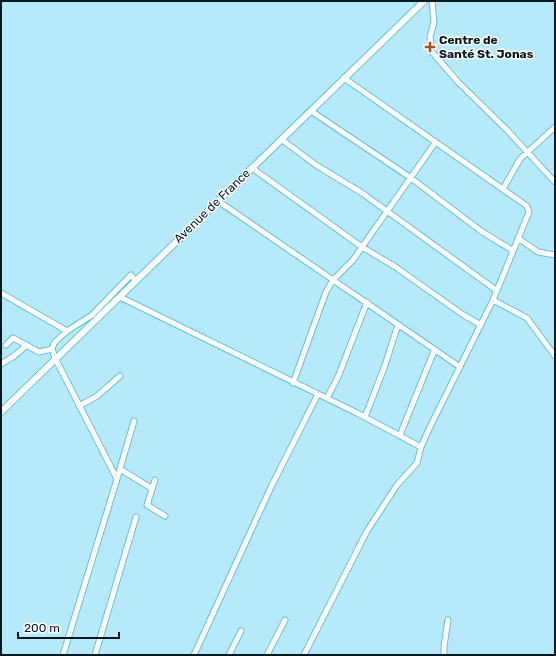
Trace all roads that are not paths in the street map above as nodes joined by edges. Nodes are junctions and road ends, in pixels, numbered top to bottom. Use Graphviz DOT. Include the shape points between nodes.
graph roads {
  1 [pos="424,1"];
  2 [pos="432,1"];
  3 [pos="344,78"];
  4 [pos="311,110"];
  5 [pos="555,127"];
  6 [pos="281,139"];
  7 [pos="435,143"];
  8 [pos="528,151"];
  9 [pos="252,168"];
  10 [pos="411,178"];
  11 [pos="555,182"];
  12 [pos="503,189"];
  13 [pos="218,201"];
  14 [pos="386,212"];
  15 [pos="518,238"];
  16 [pos="362,247"];
  17 [pos="512,250"];
  18 [pos="555,255"];
  19 [pos="333,280"];
  20 [pos="136,281"];
  21 [pos="496,290"];
  22 [pos="1,292"];
  23 [pos="1,296"];
  24 [pos="120,297"];
  25 [pos="12,300"];
  26 [pos="493,300"];
  27 [pos="367,302"];
  28 [pos="481,325"];
  29 [pos="398,326"];
  30 [pos="66,331"];
  31 [pos="6,344"];
  32 [pos="27,345"];
  33 [pos="52,349"];
  34 [pos="434,351"];
  35 [pos="555,356"];
  36 [pos="56,360"];
  37 [pos="2,362"];
  38 [pos="460,367"];
  39 [pos="120,376"];
  40 [pos="293,383"];
  41 [pos="318,394"];
  42 [pos="327,398"];
  43 [pos="79,406"];
  44 [pos="1,412"];
  45 [pos="365,417"];
  46 [pos="134,421"];
  47 [pos="400,435"];
  48 [pos="421,447"];
  49 [pos="120,469"];
  50 [pos="116,479"];
  51 [pos="155,480"];
  52 [pos="151,488"];
  53 [pos="136,516"];
  54 [pos="165,516"];
  55 [pos="285,620"];
  56 [pos="448,620"];
  57 [pos="241,631"];
  58 [pos="63,655"];
  59 [pos="95,655"];
  60 [pos="194,655"];
  61 [pos="229,655"];
  62 [pos="267,655"];
  63 [pos="304,655"];
  64 [pos="444,655"];
  1 -- 3 [label="main road, Avenue de France"];
  2 -- 8 [label="street" via="432,52 459,83"];
  3 -- 4 [label="main road, Avenue de France"];
  3 -- 7 [label="street"];
  4 -- 6 [label="main road, Avenue de France"];
  4 -- 10 [label="street"];
  5 -- 8 [label="street"];
  6 -- 9 [label="main road, Avenue de France"];
  6 -- 14 [label="street"];
  7 -- 10 [label="street"];
  7 -- 12 [label="street"];
  8 -- 11 [label="street"];
  8 -- 12 [label="street" via="517,163"];
  9 -- 13 [label="main road, Avenue de France"];
  9 -- 16 [label="street"];
  10 -- 14 [label="street"];
  10 -- 17 [label="street" via="481,231"];
  12 -- 15 [label="street" via="529,209"];
  13 -- 19 [label="street"];
  13 -- 20 [label="main road, Avenue de France"];
  14 -- 16 [label="street"];
  14 -- 21 [label="street"];
  15 -- 17 [label="street"];
  15 -- 18 [label="street" via="538,252"];
  16 -- 19 [label="street"];
  16 -- 28 [label="street"];
  17 -- 21 [label="street"];
  19 -- 27 [label="street"];
  19 -- 40 [label="street" via="326,292"];
  20 -- 24 [label="main road, Avenue de France"];
  20 -- 30 [label="street" via="131,275 92,315"];
  21 -- 26 [label="street"];
  22 -- 25 [label="street"];
  23 -- 25 [label="street"];
  24 -- 36 [label="main road, Avenue de France"];
  24 -- 40 [label="street"];
  25 -- 30 [label="street"];
  26 -- 28 [label="street"];
  26 -- 35 [label="street" via="527,318"];
  27 -- 29 [label="street"];
  27 -- 42 [label="street"];
  28 -- 38 [label="street"];
  29 -- 34 [label="street"];
  29 -- 45 [label="street"];
  30 -- 33 [label="street" via="54,343"];
  31 -- 32 [label="street" via="13,338"];
  32 -- 33 [label="street" via="39,352"];
  32 -- 37 [label="street"];
  33 -- 36 [label="street"];
  34 -- 38 [label="street"];
  34 -- 47 [label="street"];
  36 -- 43 [label="street"];
  36 -- 44 [label="main road, Avenue de France"];
  38 -- 48 [label="street"];
  39 -- 43 [label="street" via="97,396"];
  40 -- 41 [label="street"];
  41 -- 42 [label="street"];
  41 -- 60 [label="street" via="271,487"];
  42 -- 45 [label="street"];
  43 -- 50 [label="street"];
  45 -- 47 [label="street"];
  46 -- 49 [label="street"];
  47 -- 48 [label="street"];
  48 -- 63 [label="street" via="417,463 397,485 365,534"];
  49 -- 50 [label="street"];
  49 -- 52 [label="street"];
  50 -- 58 [label="street"];
  51 -- 52 [label="street"];
  52 -- 54 [label="street" via="148,506"];
  53 -- 59 [label="street"];
  55 -- 62 [label="street"];
  56 -- 64 [label="street"];
  57 -- 61 [label="street"];
}
